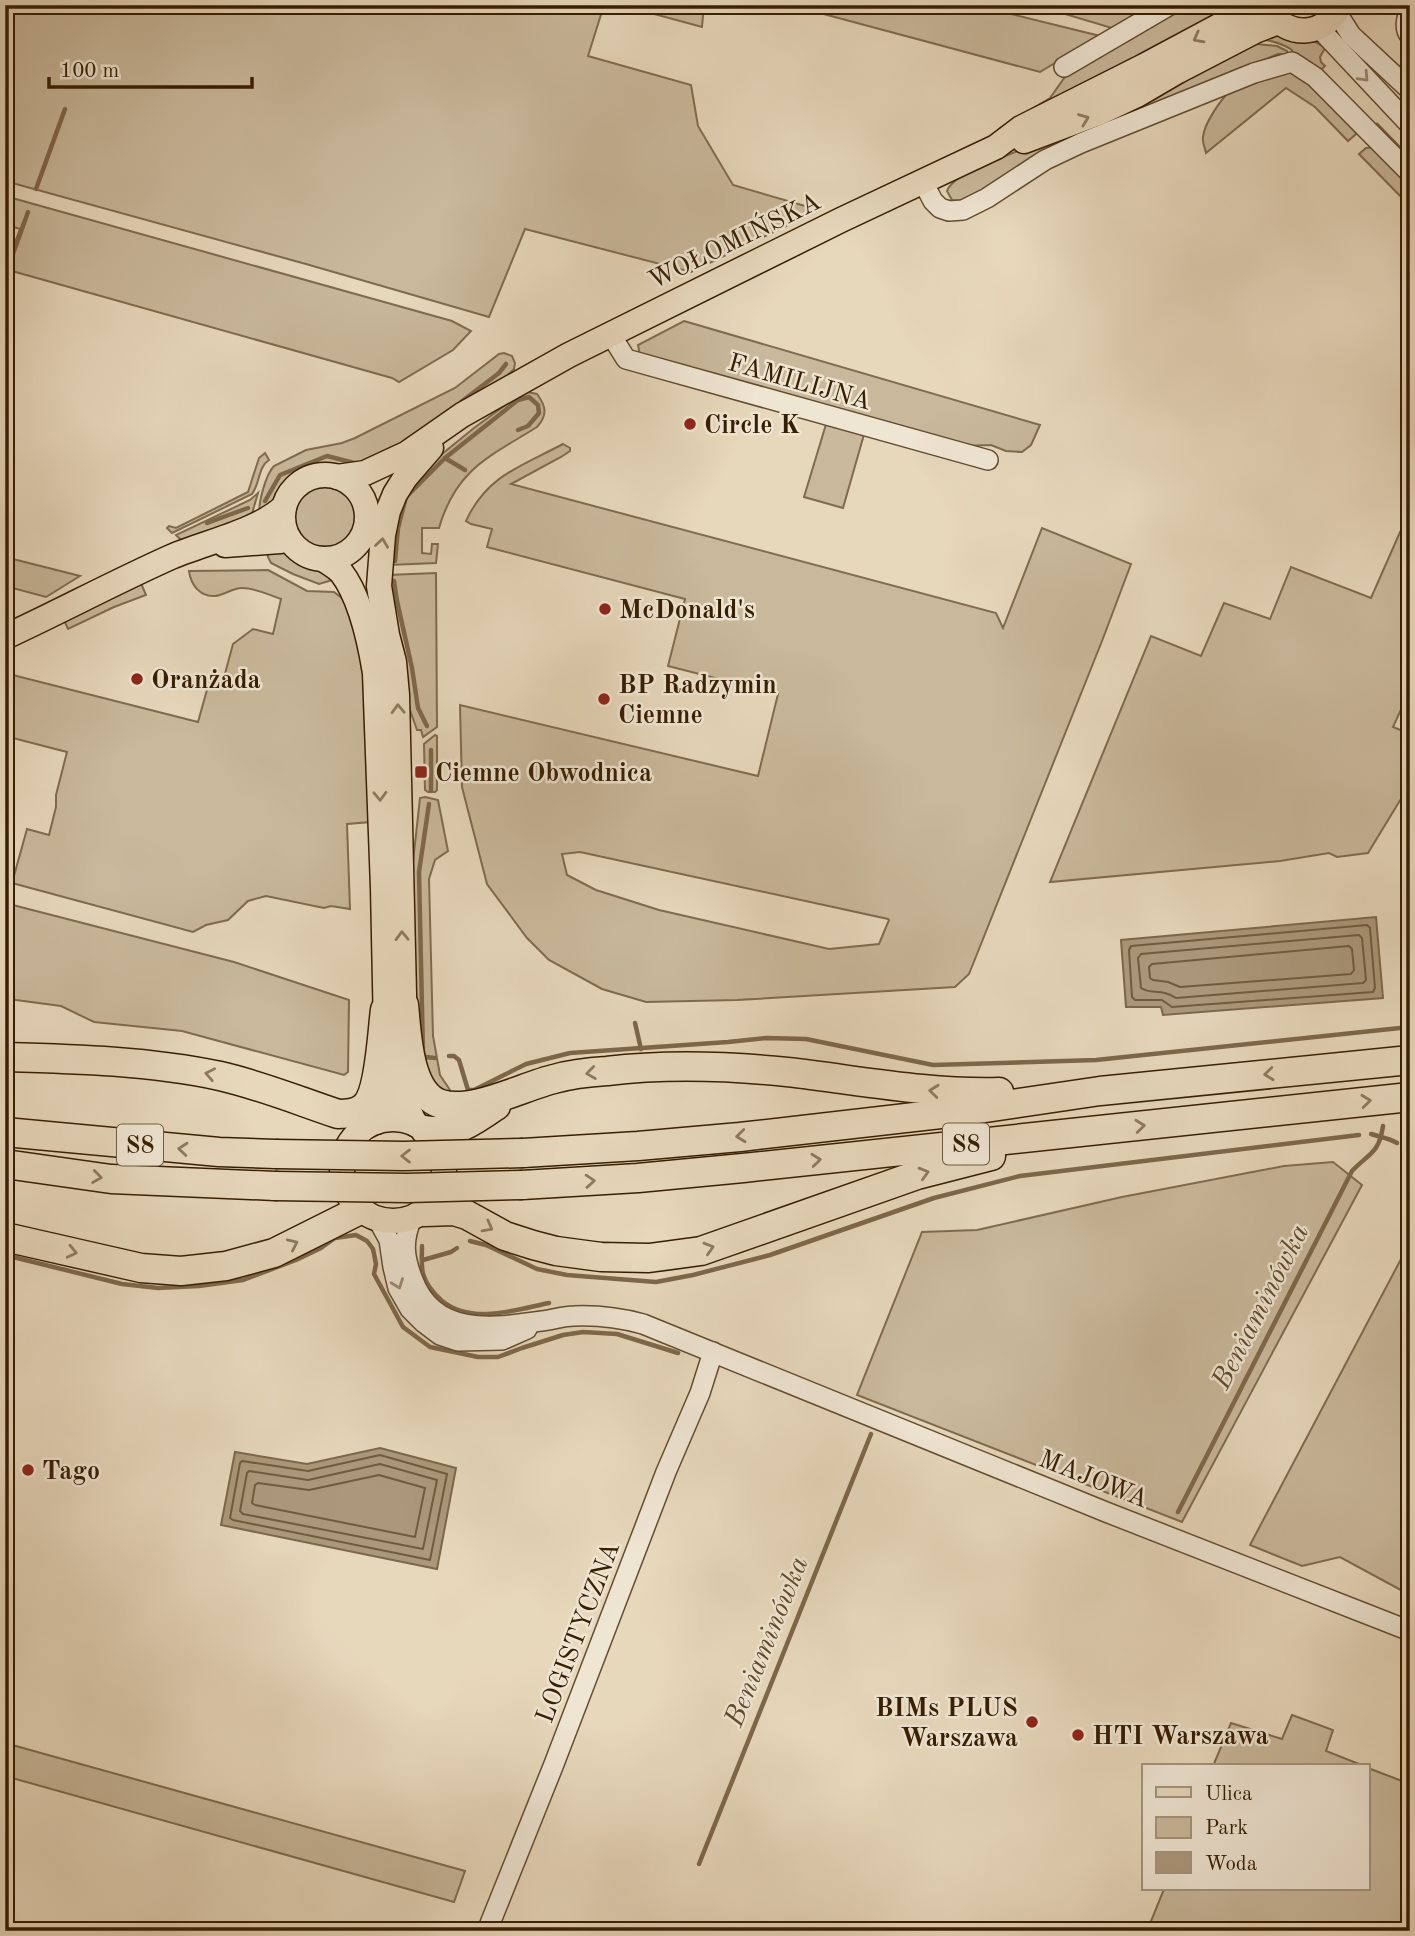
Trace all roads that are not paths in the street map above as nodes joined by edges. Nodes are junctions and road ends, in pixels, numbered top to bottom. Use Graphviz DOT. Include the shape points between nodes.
graph roads {
  1 [pos="1170,5"];
  2 [pos="1258,5"];
  3 [pos="1409,12"];
  4 [pos="1273,14"];
  5 [pos="1332,15"];
  6 [pos="1410,36"];
  7 [pos="1064,67"];
  8 [pos="1410,90"];
  9 [pos="1410,125"];
  10 [pos="996,147"];
  11 [pos="1410,173"];
  12 [pos="923,182"];
  13 [pos="611,335"];
  14 [pos="502,392"];
  15 [pos="431,448"];
  16 [pos="988,460"];
  17 [pos="337,477"];
  18 [pos="364,504"];
  19 [pos="284,507"];
  20 [pos="289,539"];
  21 [pos="358,543"];
  22 [pos="196,548"];
  23 [pos="323,559"];
  24 [pos="387,635"];
  25 [pos="5,637"];
  26 [pos="394,1007"];
  27 [pos="5,1058"];
  28 [pos="1410,1060"];
  29 [pos="525,1088"];
  30 [pos="1100,1091"];
  31 [pos="276,1093"];
  32 [pos="1410,1097"];
  33 [pos="370,1125"];
  34 [pos="420,1127"];
  35 [pos="1106,1130"];
  36 [pos="5,1132"];
  37 [pos="5,1164"];
  38 [pos="369,1215"];
  39 [pos="418,1215"];
  40 [pos="5,1237"];
  41 [pos="544,1321"];
  42 [pos="713,1352"];
  43 [pos="1410,1631"];
  44 [pos="487,1931"];
  1 -- 7 [label="street"];
  2 -- 10 [label="main road, WOŁOMIŃSKA, one-way" via="1021,128"];
  3 -- 6 [label="street"];
  4 -- 5 [label="main road" via="1286,27 1302,31"];
  10 -- 4 [label="main road, WOŁOMIŃSKA, one-way" via="1032,139 1137,95 1255,31"];
  5 -- 8 [label="street"];
  5 -- 9 [label="street, one-way"];
  10 -- 12 [label="main road, WOŁOMIŃSKA"];
  11 -- 12 [label="street" via="1315,77 1292,62 1254,73 1069,149 963,210 940,208"];
  12 -- 13 [label="main road, WOŁOMIŃSKA"];
  13 -- 14 [label="main road, WOŁOMIŃSKA"];
  13 -- 16 [label="street, FAMILIJNA" via="626,359"];
  14 -- 15 [label="main road, WOŁOMIŃSKA"];
  14 -- 17 [label="main road, WOŁOMIŃSKA" via="406,454 365,474"];
  15 -- 18 [label="main road, WOŁOMIŃSKA"];
  24 -- 15 [label="main road, one-way" via="379,578 388,511 405,478"];
  17 -- 18 [label="main road" via="358,492"];
  17 -- 19 [label="main road" via="304,480"];
  18 -- 21 [label="main road" via="366,524"];
  19 -- 20 [label="main road"];
  19 -- 22 [label="main road" via="258,524"];
  20 -- 22 [label="main road"];
  20 -- 23 [label="main road" via="304,553"];
  21 -- 23 [label="main road" via="348,552"];
  21 -- 24 [label="main road" via="363,574"];
  22 -- 25 [label="main road"];
  23 -- 26 [label="main road, one-way" via="341,572 357,604 375,673 382,874"];
  26 -- 24 [label="main road, one-way" via="397,695"];
  26 -- 29 [label="highway" via="416,1078 440,1104 474,1104"];
  26 -- 31 [label="highway" via="373,1094 358,1112 338,1114"];
  26 -- 33 [label="main road" via="386,1102"];
  26 -- 34 [label="main road" via="404,1097"];
  31 -- 27 [label="highway, one-way" via="175,1068"];
  28 -- 30 [label="highway, S8, one-way"];
  30 -- 29 [label="highway, one-way" via="941,1092 742,1068 607,1070"];
  29 -- 34 [label="highway" via="451,1131"];
  30 -- 36 [label="highway, S8, one-way, bridge" via="754,1135 523,1153 276,1154"];
  31 -- 33 [label="highway" via="327,1125 351,1130"];
  35 -- 32 [label="highway, S8, one-way"];
  33 -- 34 [label="main road" via="389,1119"];
  33 -- 38 [label="main road" via="346,1149 341,1175 351,1200"];
  34 -- 39 [label="main road" via="440,1150 444,1177 433,1202"];
  37 -- 35 [label="highway, S8, one-way, bridge" via="111,1178 275,1186 522,1185"];
  39 -- 35 [label="highway, one-way" via="454,1211 505,1236 556,1251 631,1259 677,1255 701,1251 917,1175"];
  38 -- 39 [label="main road" via="396,1222"];
  40 -- 38 [label="highway, one-way" via="141,1268 181,1271 226,1266 274,1253"];
  38 -- 41 [label="street, one-way" via="389,1240 398,1288 410,1309 440,1335 458,1341 502,1340"];
  39 -- 41 [label="street" via="406,1232 407,1261 419,1297 433,1310 474,1327"];
  41 -- 42 [label="street, MAJOWA" via="574,1316 626,1319"];
  42 -- 43 [label="street, MAJOWA"];
  42 -- 44 [label="street, LOGISTYCZNA"];
}
